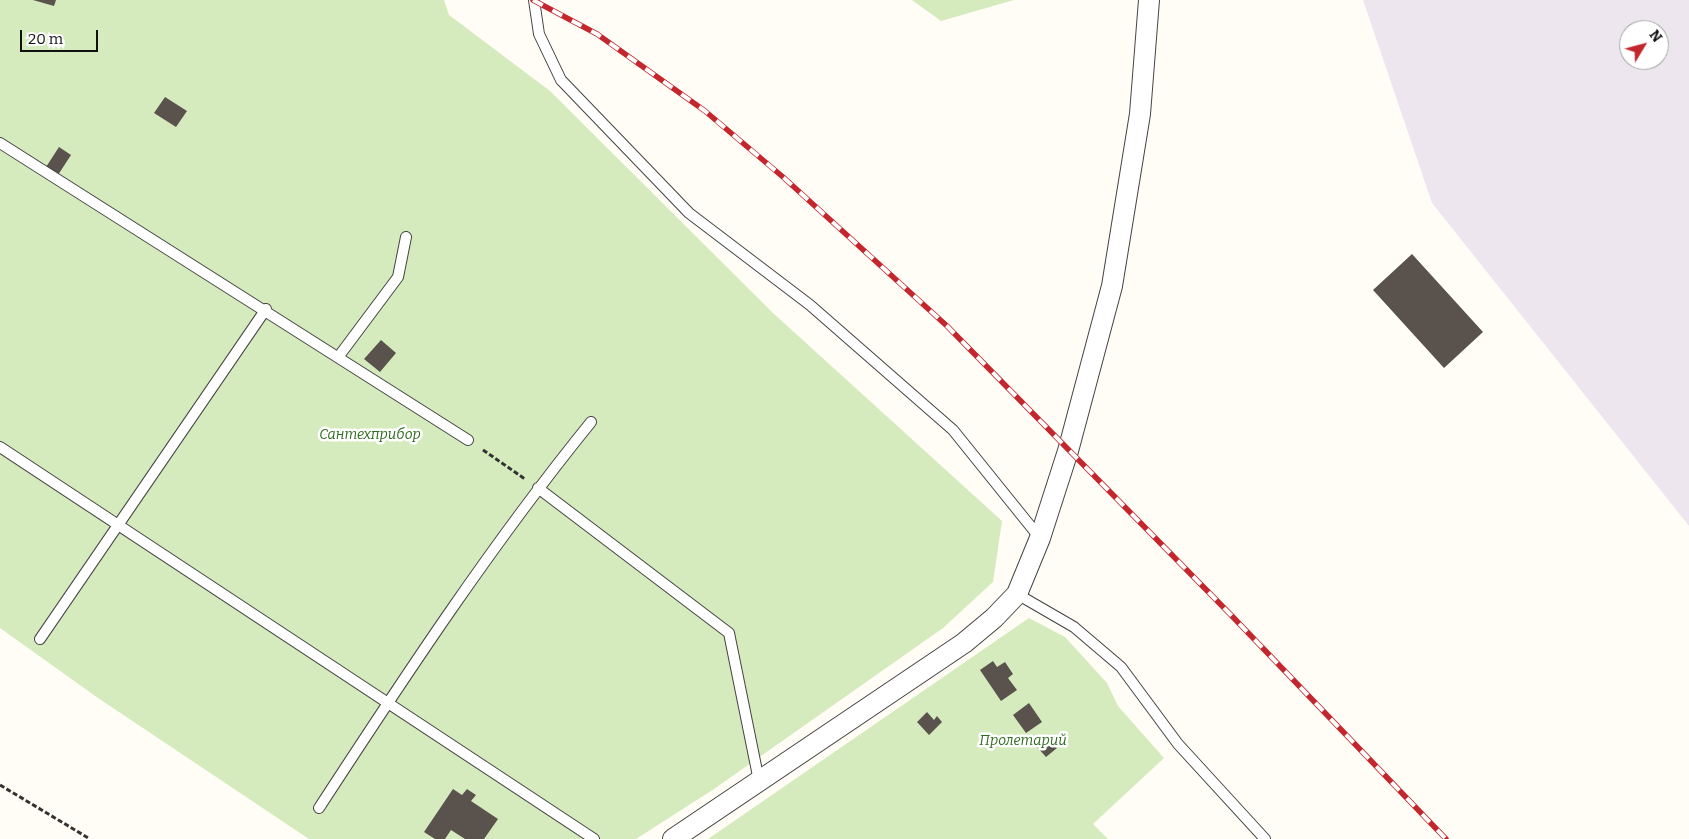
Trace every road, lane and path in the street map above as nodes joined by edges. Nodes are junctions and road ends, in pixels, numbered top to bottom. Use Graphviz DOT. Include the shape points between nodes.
graph roads {
  1 [pos="534,0"];
  2 [pos="1149,0"];
  3 [pos="0,143"];
  4 [pos="406,238"];
  5 [pos="266,309"];
  6 [pos="339,356"];
  7 [pos="591,422"];
  8 [pos="468,440"];
  9 [pos="0,447"];
  10 [pos="538,488"];
  11 [pos="118,525"];
  12 [pos="1040,538"];
  13 [pos="1017,594"];
  14 [pos="40,639"];
  15 [pos="387,704"];
  16 [pos="759,781"];
  17 [pos="0,785"];
  18 [pos="320,808"];
  19 [pos="90,839"];
  20 [pos="594,839"];
  21 [pos="673,839"];
  22 [pos="1265,839"];
  1 -- 12 [label="lane" via="539,34 561,80 689,213 810,305 953,430"];
  2 -- 12 [label="street" via="1140,114 1112,286 1068,451"];
  3 -- 5 [label="lane"];
  4 -- 6 [label="lane" via="398,277"];
  5 -- 6 [label="lane"];
  5 -- 11 [label="lane"];
  6 -- 8 [label="lane"];
  7 -- 10 [label="lane"];
  8 -- 10 [label="path"];
  9 -- 11 [label="lane"];
  10 -- 15 [label="lane"];
  10 -- 16 [label="lane" via="729,633"];
  11 -- 14 [label="lane"];
  11 -- 15 [label="lane"];
  12 -- 13 [label="street"];
  13 -- 16 [label="street" via="964,643"];
  13 -- 22 [label="lane" via="1074,627 1121,667 1178,744"];
  15 -- 18 [label="lane"];
  15 -- 20 [label="lane"];
  16 -- 21 [label="street"];
  17 -- 19 [label="path"];
}
